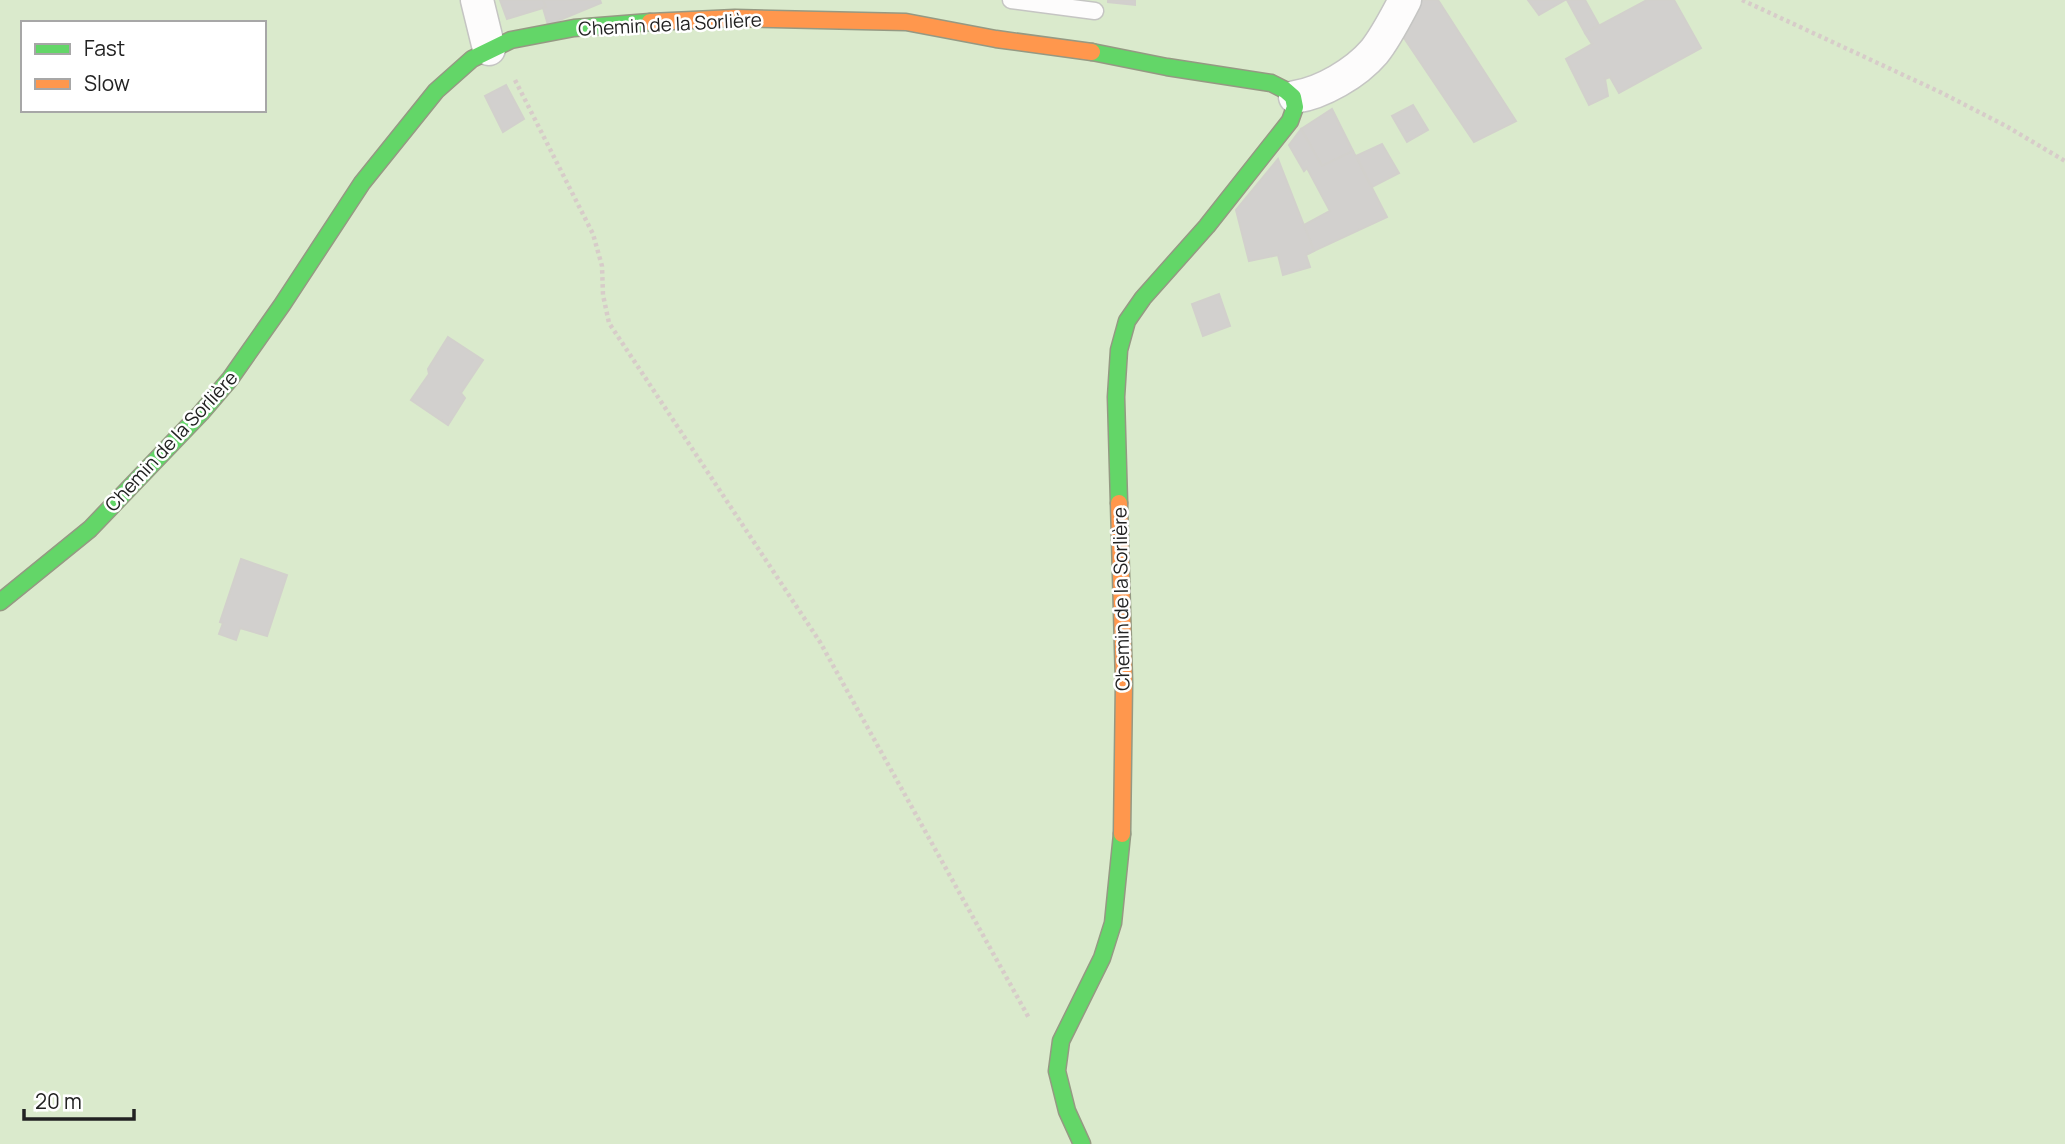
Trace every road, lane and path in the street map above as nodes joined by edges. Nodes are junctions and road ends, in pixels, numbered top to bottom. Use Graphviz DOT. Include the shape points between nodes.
graph roads {
  1 [pos="477,0"];
  2 [pos="1012,0"];
  3 [pos="1405,0"];
  4 [pos="1742,0"];
  5 [pos="1095,11"];
  6 [pos="496,47"];
  7 [pos="1295,97"];
  8 [pos="2065,161"];
  9 [pos="0,603"];
  10 [pos="1061,1041"];
  11 [pos="1082,1144"];
  1 -- 6 [label="street"];
  2 -- 5 [label="lane"];
  3 -- 7 [label="street" via="1373,52 1324,89"];
  4 -- 8 [label="path" via="1940,92"];
  6 -- 7 [label="street, Chemin de la Sorlière" via="536,34 638,22 907,16 996,39 1271,83"];
  6 -- 9 [label="street, Chemin de la Sorlière" via="472,59 436,91 362,183 275,316 201,413 90,528"];
  6 -- 10 [label="path" via="593,234 610,323 820,642 1028,1017"];
  7 -- 10 [label="street, Chemin de la Sorlière" via="1290,121 1126,321 1116,397 1124,724 1118,885 1102,958"];
  10 -- 11 [label="street, Chemin de la Sorlière" via="1057,1071"];
}
